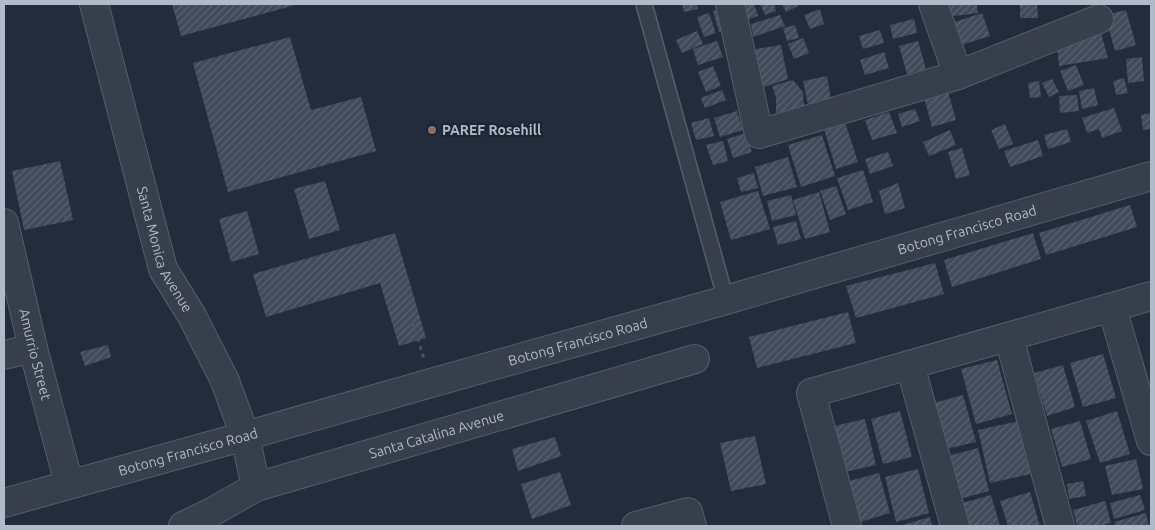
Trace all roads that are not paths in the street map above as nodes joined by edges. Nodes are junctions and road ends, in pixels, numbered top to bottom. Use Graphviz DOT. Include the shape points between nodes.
graph roads {
  1 [pos="94,4"];
  2 [pos="644,4"];
  3 [pos="730,4"];
  4 [pos="933,4"];
  5 [pos="1099,19"];
  6 [pos="958,75"];
  7 [pos="1151,176"];
  8 [pos="4,223"];
  9 [pos="1151,296"];
  10 [pos="726,300"];
  11 [pos="1112,308"];
  12 [pos="1009,337"];
  13 [pos="33,348"];
  14 [pos="4,355"];
  15 [pos="695,359"];
  16 [pos="910,365"];
  17 [pos="246,436"];
  18 [pos="1151,441"];
  19 [pos="68,484"];
  20 [pos="256,487"];
  21 [pos="4,503"];
  22 [pos="690,519"];
  23 [pos="183,526"];
  24 [pos="636,526"];
  25 [pos="847,526"];
  26 [pos="955,526"];
  27 [pos="1060,526"];
  1 -- 17 [label="street, Santa Monica Avenue" via="164,269 225,381"];
  2 -- 10 [label="lane"];
  3 -- 6 [label="street" via="759,134"];
  4 -- 6 [label="street"];
  5 -- 6 [label="street"];
  7 -- 10 [label="street, Botong Francisco Road"];
  8 -- 13 [label="street, Amurrio Street"];
  9 -- 11 [label="street"];
  10 -- 17 [label="street, Botong Francisco Road"];
  11 -- 12 [label="street"];
  11 -- 18 [label="street"];
  12 -- 16 [label="street"];
  12 -- 27 [label="street"];
  13 -- 14 [label="street"];
  13 -- 19 [label="street, Amurrio Street"];
  15 -- 20 [label="street, Santa Catalina Avenue"];
  16 -- 25 [label="street" via="811,393"];
  16 -- 26 [label="street"];
  17 -- 19 [label="street, Botong Francisco Road"];
  17 -- 20 [label="street, Santa Monica Avenue"];
  19 -- 21 [label="street, Botong Francisco Road"];
  20 -- 23 [label="street, Santa Catalina Avenue"];
  22 -- 24 [label="street"];
}
